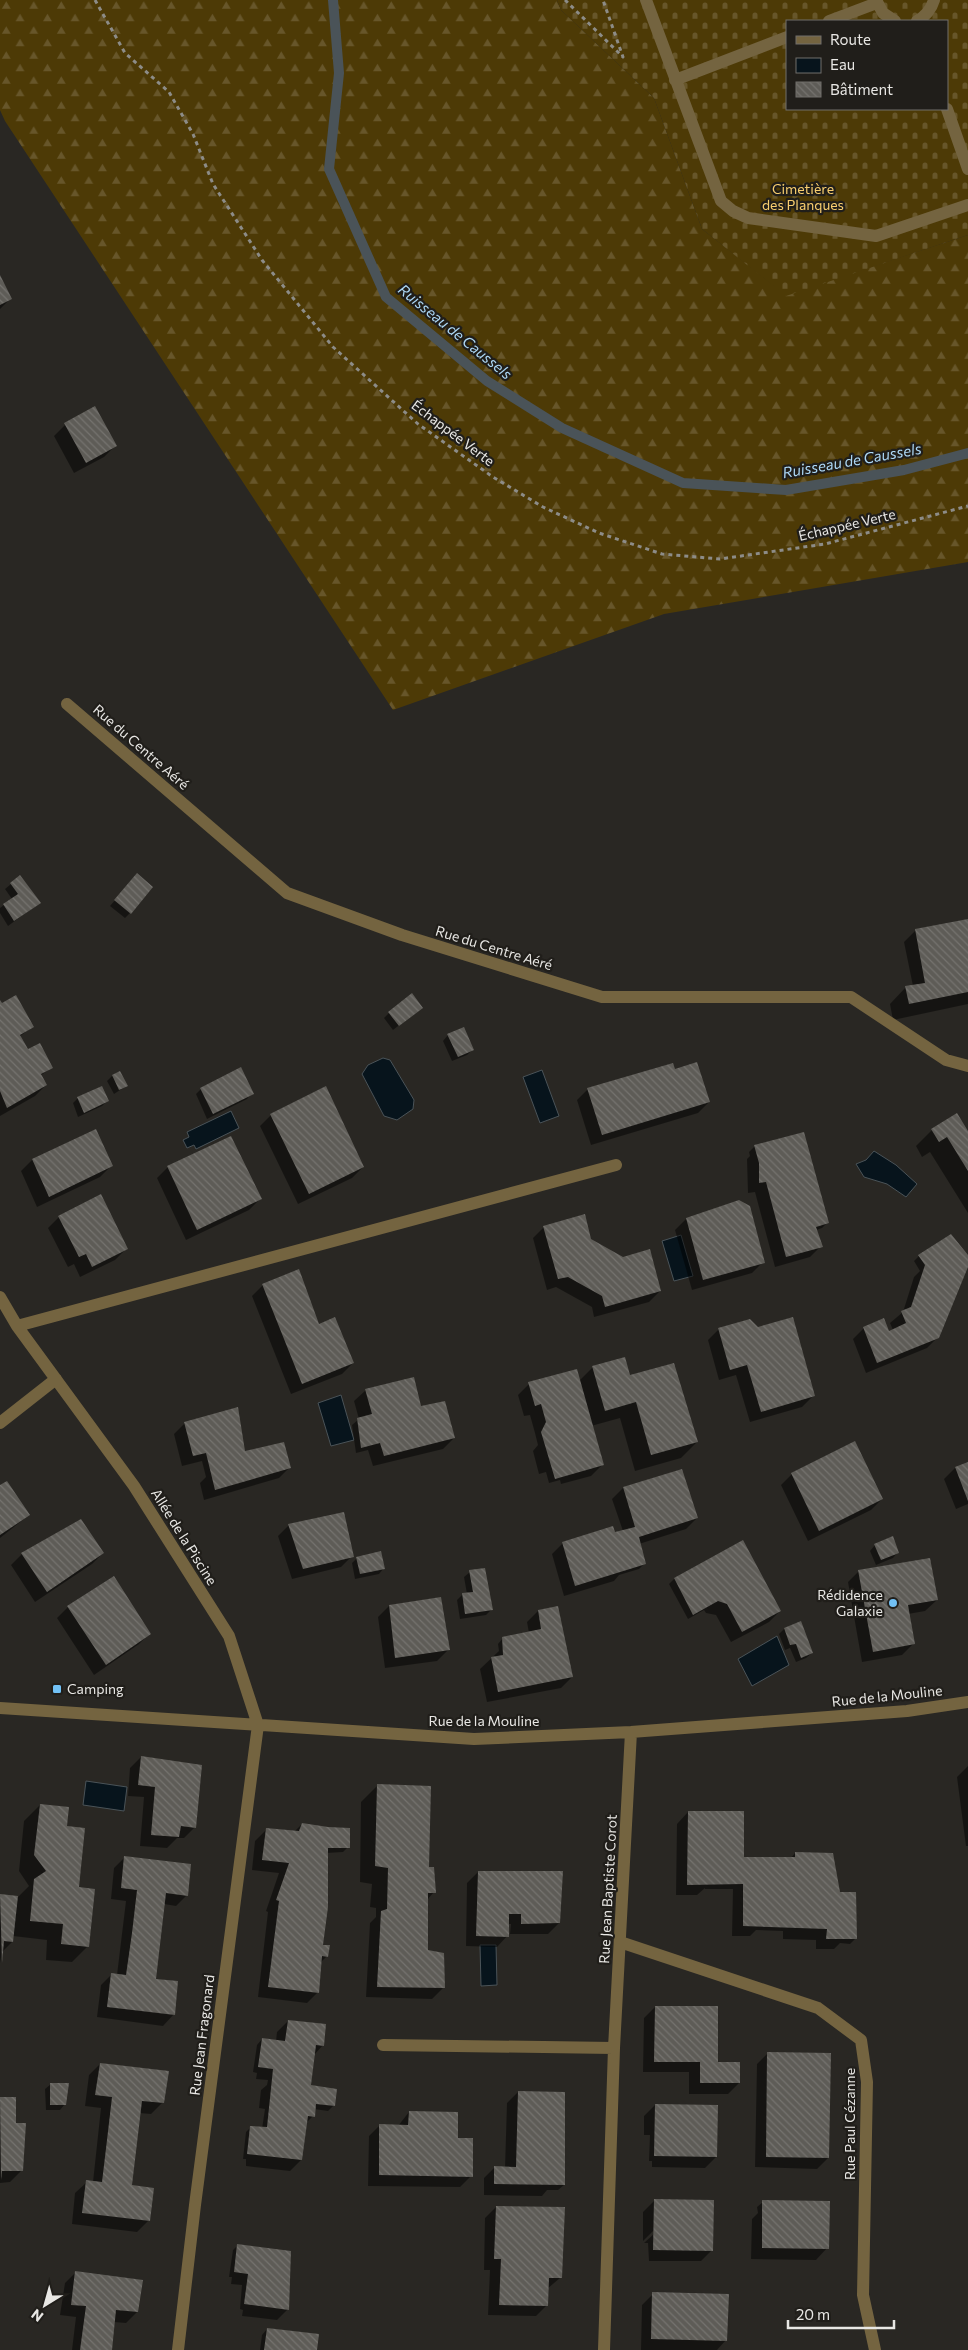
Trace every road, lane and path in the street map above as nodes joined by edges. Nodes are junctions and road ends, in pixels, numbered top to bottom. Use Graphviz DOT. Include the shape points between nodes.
graph roads {
  1 [pos="95,0"];
  2 [pos="566,0"];
  3 [pos="603,0"];
  4 [pos="646,0"];
  5 [pos="934,0"];
  6 [pos="876,1"];
  7 [pos="831,20"];
  8 [pos="894,20"];
  9 [pos="918,20"];
  10 [pos="786,37"];
  11 [pos="675,80"];
  12 [pos="947,110"];
  13 [pos="968,168"];
  14 [pos="968,205"];
  15 [pos="968,506"];
  16 [pos="68,704"];
  17 [pos="968,1066"];
  18 [pos="616,1165"];
  19 [pos="0,1297"];
  20 [pos="17,1326"];
  21 [pos="56,1380"];
  22 [pos="0,1423"];
  23 [pos="968,1702"];
  24 [pos="0,1708"];
  25 [pos="258,1725"];
  26 [pos="631,1732"];
  27 [pos="620,1942"];
  28 [pos="383,2045"];
  29 [pos="614,2048"];
  30 [pos="178,2350"];
  31 [pos="604,2350"];
  32 [pos="875,2350"];
  1 -- 15 [label="path, Échappée Verte" via="125,53 169,92 193,134 213,184 262,260 333,347 418,424 493,477 543,507 599,533 662,554 720,559 825,544"];
  2 -- 3 [label="path" via="623,57"];
  4 -- 11 [label="street"];
  5 -- 9 [label="street" via="925,16"];
  6 -- 7 [label="street"];
  6 -- 8 [label="street" via="883,13"];
  10 -- 11 [label="street"];
  11 -- 14 [label="street" via="721,201 748,218 876,236"];
  12 -- 13 [label="street"];
  16 -- 17 [label="street, Rue du Centre Aéré" via="288,893 402,935 602,997 851,997 946,1060"];
  18 -- 20 [label="street"];
  19 -- 20 [label="street, Allée de la Piscine"];
  20 -- 21 [label="street, Allée de la Piscine"];
  21 -- 22 [label="street"];
  21 -- 25 [label="street, Allée de la Piscine" via="134,1486 229,1636"];
  23 -- 26 [label="street, Rue de la Mouline" via="907,1711"];
  24 -- 25 [label="street, Rue de la Mouline"];
  25 -- 26 [label="street, Rue de la Mouline" via="474,1739"];
  25 -- 30 [label="street, Rue Jean Fragonard"];
  26 -- 27 [label="street, Rue Jean Baptiste Corot"];
  27 -- 29 [label="street, Rue Jean Baptiste Corot"];
  27 -- 32 [label="street, Rue Paul Cézanne" via="818,2008 861,2040 867,2082 863,2295"];
  28 -- 29 [label="street"];
  29 -- 31 [label="street, Rue Jean Baptiste Corot"];
}
